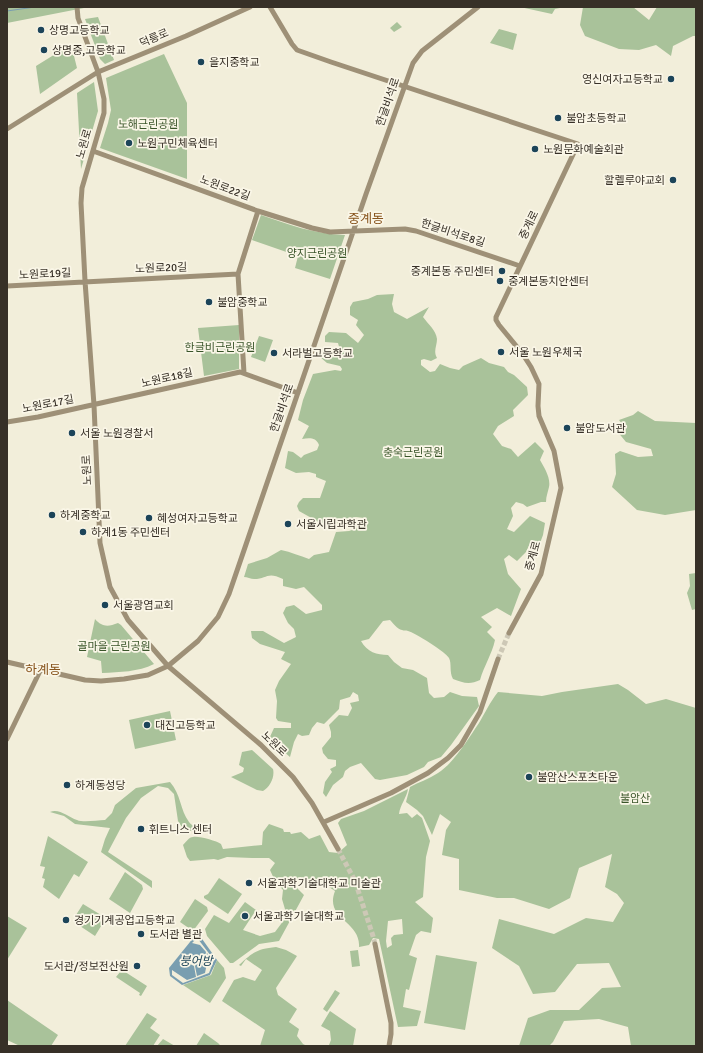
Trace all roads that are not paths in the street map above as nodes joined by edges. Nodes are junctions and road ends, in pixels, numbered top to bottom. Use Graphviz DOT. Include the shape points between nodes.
graph roads {
  1 [pos="77,7"];
  2 [pos="250,7"];
  3 [pos="270,7"];
  4 [pos="478,7"];
  5 [pos="98,72"];
  6 [pos="404,87"];
  7 [pos="7,129"];
  8 [pos="93,150"];
  9 [pos="258,211"];
  10 [pos="354,232"];
  11 [pos="520,266"];
  12 [pos="238,274"];
  13 [pos="85,282"];
  14 [pos="7,286"];
  15 [pos="244,373"];
  16 [pos="298,393"];
  17 [pos="94,405"];
  18 [pos="7,422"];
  19 [pos="509,633"];
  20 [pos="498,659"];
  21 [pos="7,662"];
  22 [pos="168,666"];
  23 [pos="41,669"];
  24 [pos="7,739"];
  25 [pos="324,822"];
  26 [pos="338,849"];
  27 [pos="375,944"];
  28 [pos="389,1046"];
  1 -- 5 [label="street, 노원로" via="78,18"];
  2 -- 5 [label="street, 덕릉로"];
  3 -- 6 [label="street, 중계로" via="297,50"];
  4 -- 6 [label="street, 한글비석로" via="422,51 413,63"];
  5 -- 7 [label="street, 덕릉로"];
  5 -- 8 [label="street, 노원로" via="104,99 104,113"];
  6 -- 10 [label="street, 한글비석로"];
  6 -- 11 [label="street, 중계로" via="578,144"];
  8 -- 9 [label="street, 노원로22길"];
  8 -- 13 [label="street, 노원로" via="82,192"];
  9 -- 10 [label="street, 노원로22길" via="330,232"];
  9 -- 12 [label="street"];
  10 -- 11 [label="street, 한글비석로8길" via="405,229 416,231"];
  10 -- 16 [label="street, 한글비석로"];
  11 -- 19 [label="street, 중계로" via="496,315 496,320 522,353 539,384 539,416 554,451 561,488 540,574"];
  12 -- 13 [label="street, 노원로20길"];
  12 -- 15 [label="street"];
  13 -- 14 [label="street, 노원로19길"];
  13 -- 17 [label="street, 노원로"];
  15 -- 16 [label="street"];
  15 -- 17 [label="street, 노원로18길"];
  16 -- 22 [label="street, 한글비석로" via="222,610 213,625 198,641"];
  17 -- 18 [label="street, 노원로17길"];
  17 -- 22 [label="street, 노원로" via="100,543 110,587 128,620"];
  20 -- 25 [label="street" via="480,712 461,745 448,758 428,773 391,793"];
  21 -- 23 [label="street, 한글비석로"];
  22 -- 23 [label="street, 한글비석로" via="143,676 101,681 85,680"];
  22 -- 25 [label="street, 노원로" via="261,745 293,777"];
  23 -- 24 [label="street"];
  25 -- 26 [label="street, 노원로"];
  27 -- 28 [label="street" via="390,1023"];
}
